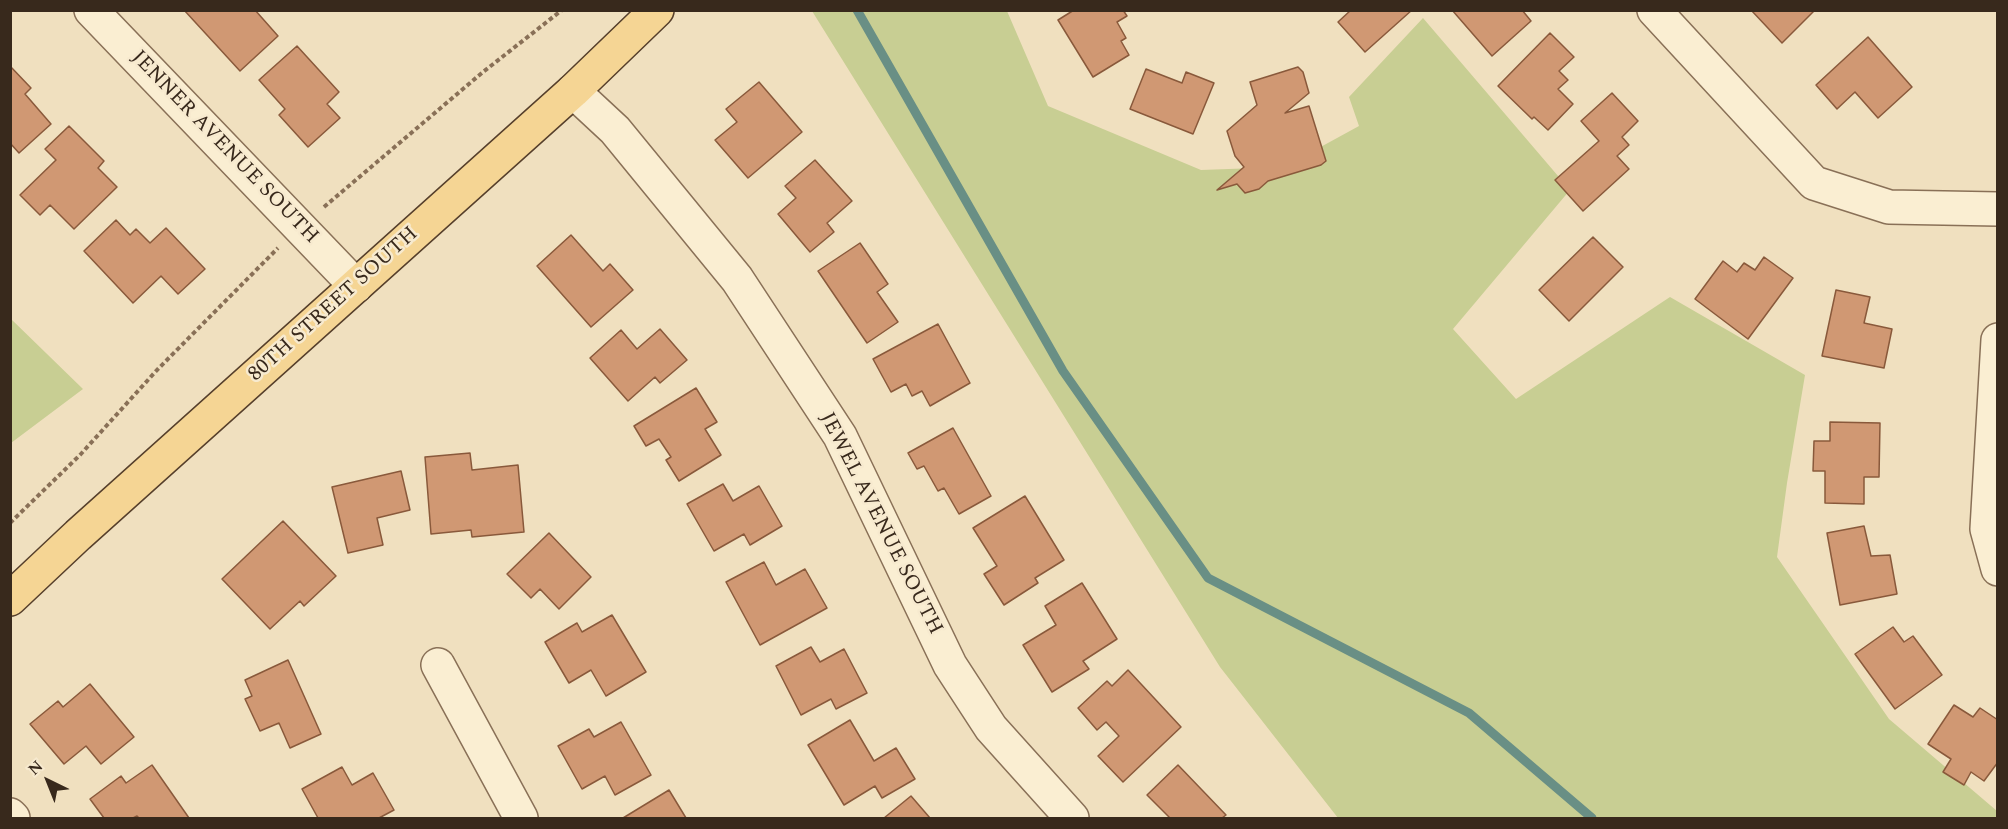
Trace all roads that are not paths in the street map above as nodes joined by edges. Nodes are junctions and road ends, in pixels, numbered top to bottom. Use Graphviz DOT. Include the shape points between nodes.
graph roads {
  1 [pos="91,10"];
  2 [pos="657,10"];
  3 [pos="1653,10"];
  4 [pos="573,91"];
  5 [pos="1998,209"];
  6 [pos="356,286"];
  7 [pos="1998,340"];
  8 [pos="1998,569"];
  9 [pos="10,599"];
  10 [pos="438,664"];
  11 [pos="521,819"];
  12 [pos="1072,819"];
  1 -- 6 [label="street, JENNER AVENUE SOUTH"];
  2 -- 4 [label="main road, 80TH STREET SOUTH"];
  3 -- 5 [label="street" via="1814,183 1889,207"];
  4 -- 6 [label="main road, 80TH STREET SOUTH"];
  4 -- 12 [label="street, JEWEL AVENUE SOUTH" via="615,130 737,279 840,436 950,665 991,728"];
  6 -- 9 [label="main road, 80TH STREET SOUTH"];
  7 -- 8 [label="street" via="1987,529"];
  10 -- 11 [label="street"];
}
